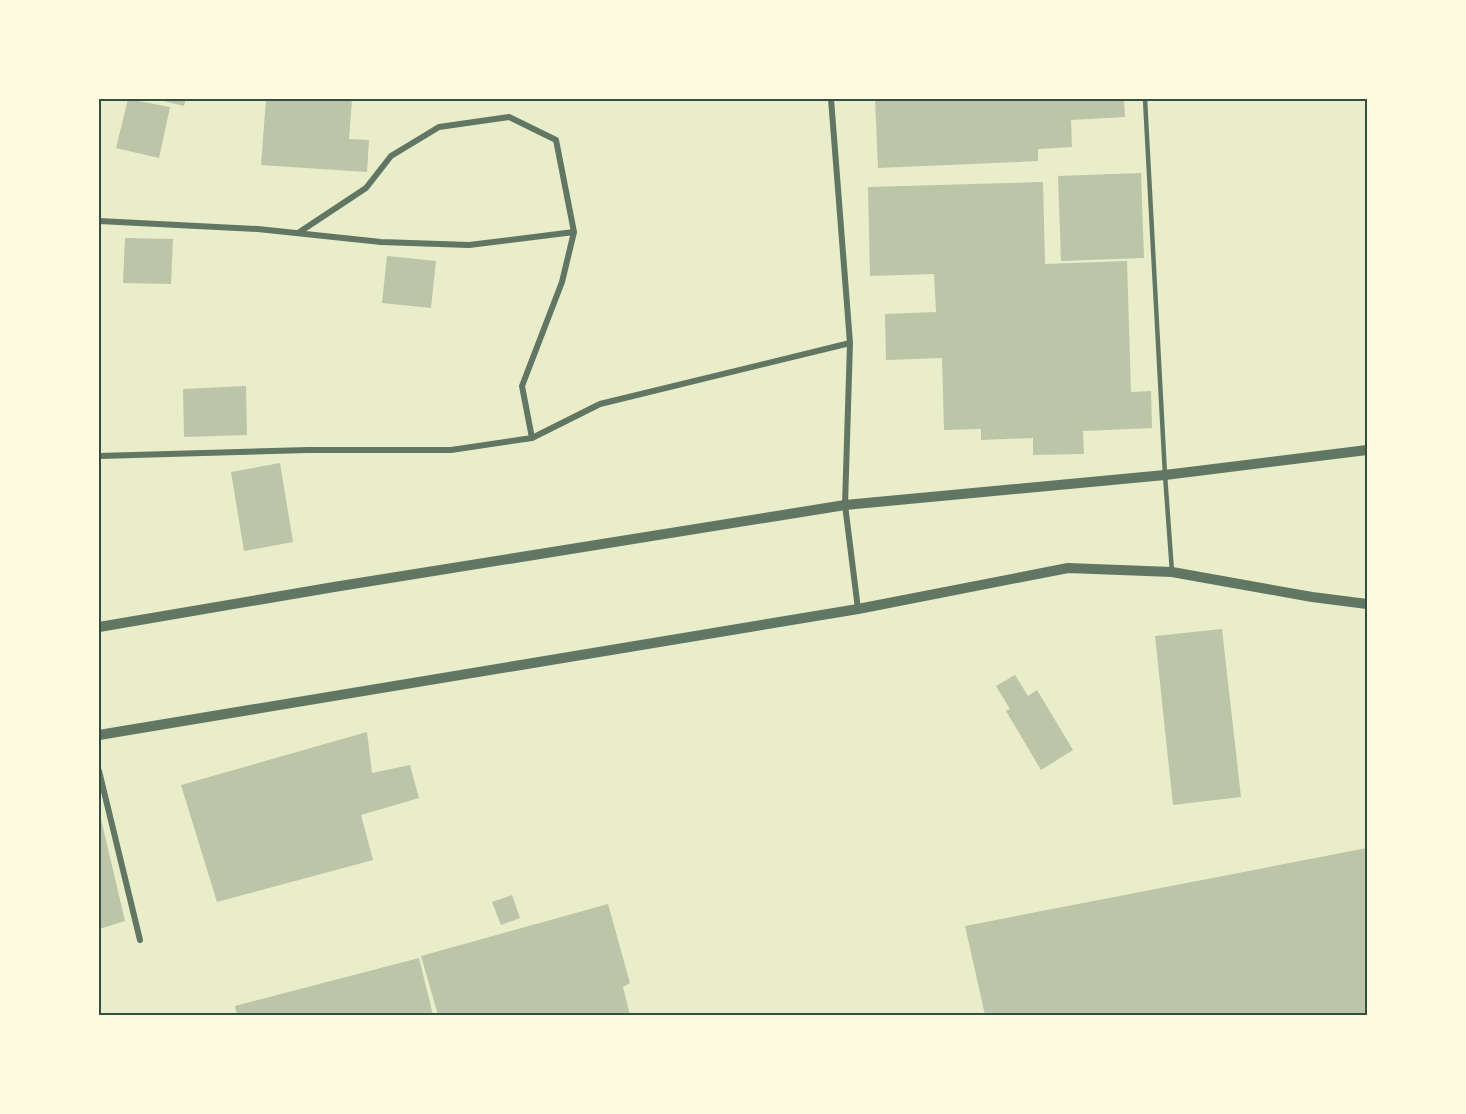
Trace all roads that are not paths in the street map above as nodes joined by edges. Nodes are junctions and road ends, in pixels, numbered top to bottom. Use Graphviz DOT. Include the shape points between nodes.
graph roads {
  1 [pos="831,99"];
  2 [pos="1145,99"];
  3 [pos="99,221"];
  4 [pos="574,231"];
  5 [pos="298,233"];
  6 [pos="850,344"];
  7 [pos="532,438"];
  8 [pos="1367,450"];
  9 [pos="99,456"];
  10 [pos="1165,475"];
  11 [pos="845,505"];
  12 [pos="1172,572"];
  13 [pos="1367,604"];
  14 [pos="858,609"];
  15 [pos="99,627"];
  16 [pos="99,735"];
  17 [pos="99,771"];
  18 [pos="140,940"];
  1 -- 6 [label="street"];
  2 -- 10 [label="lane"];
  3 -- 5 [label="street"];
  4 -- 5 [label="street" via="469,245 381,242"];
  4 -- 5 [label="street" via="556,140 509,117 439,127 391,156 366,188"];
  4 -- 7 [label="street" via="562,282 522,386"];
  6 -- 7 [label="street" via="600,404"];
  6 -- 11 [label="street"];
  7 -- 9 [label="street" via="451,450"];
  8 -- 10 [label="street"];
  10 -- 11 [label="street"];
  10 -- 12 [label="lane"];
  11 -- 14 [label="street"];
  11 -- 15 [label="street"];
  12 -- 13 [label="street"];
  12 -- 14 [label="street" via="1068,568"];
  14 -- 16 [label="street"];
  17 -- 18 [label="street"];
}
